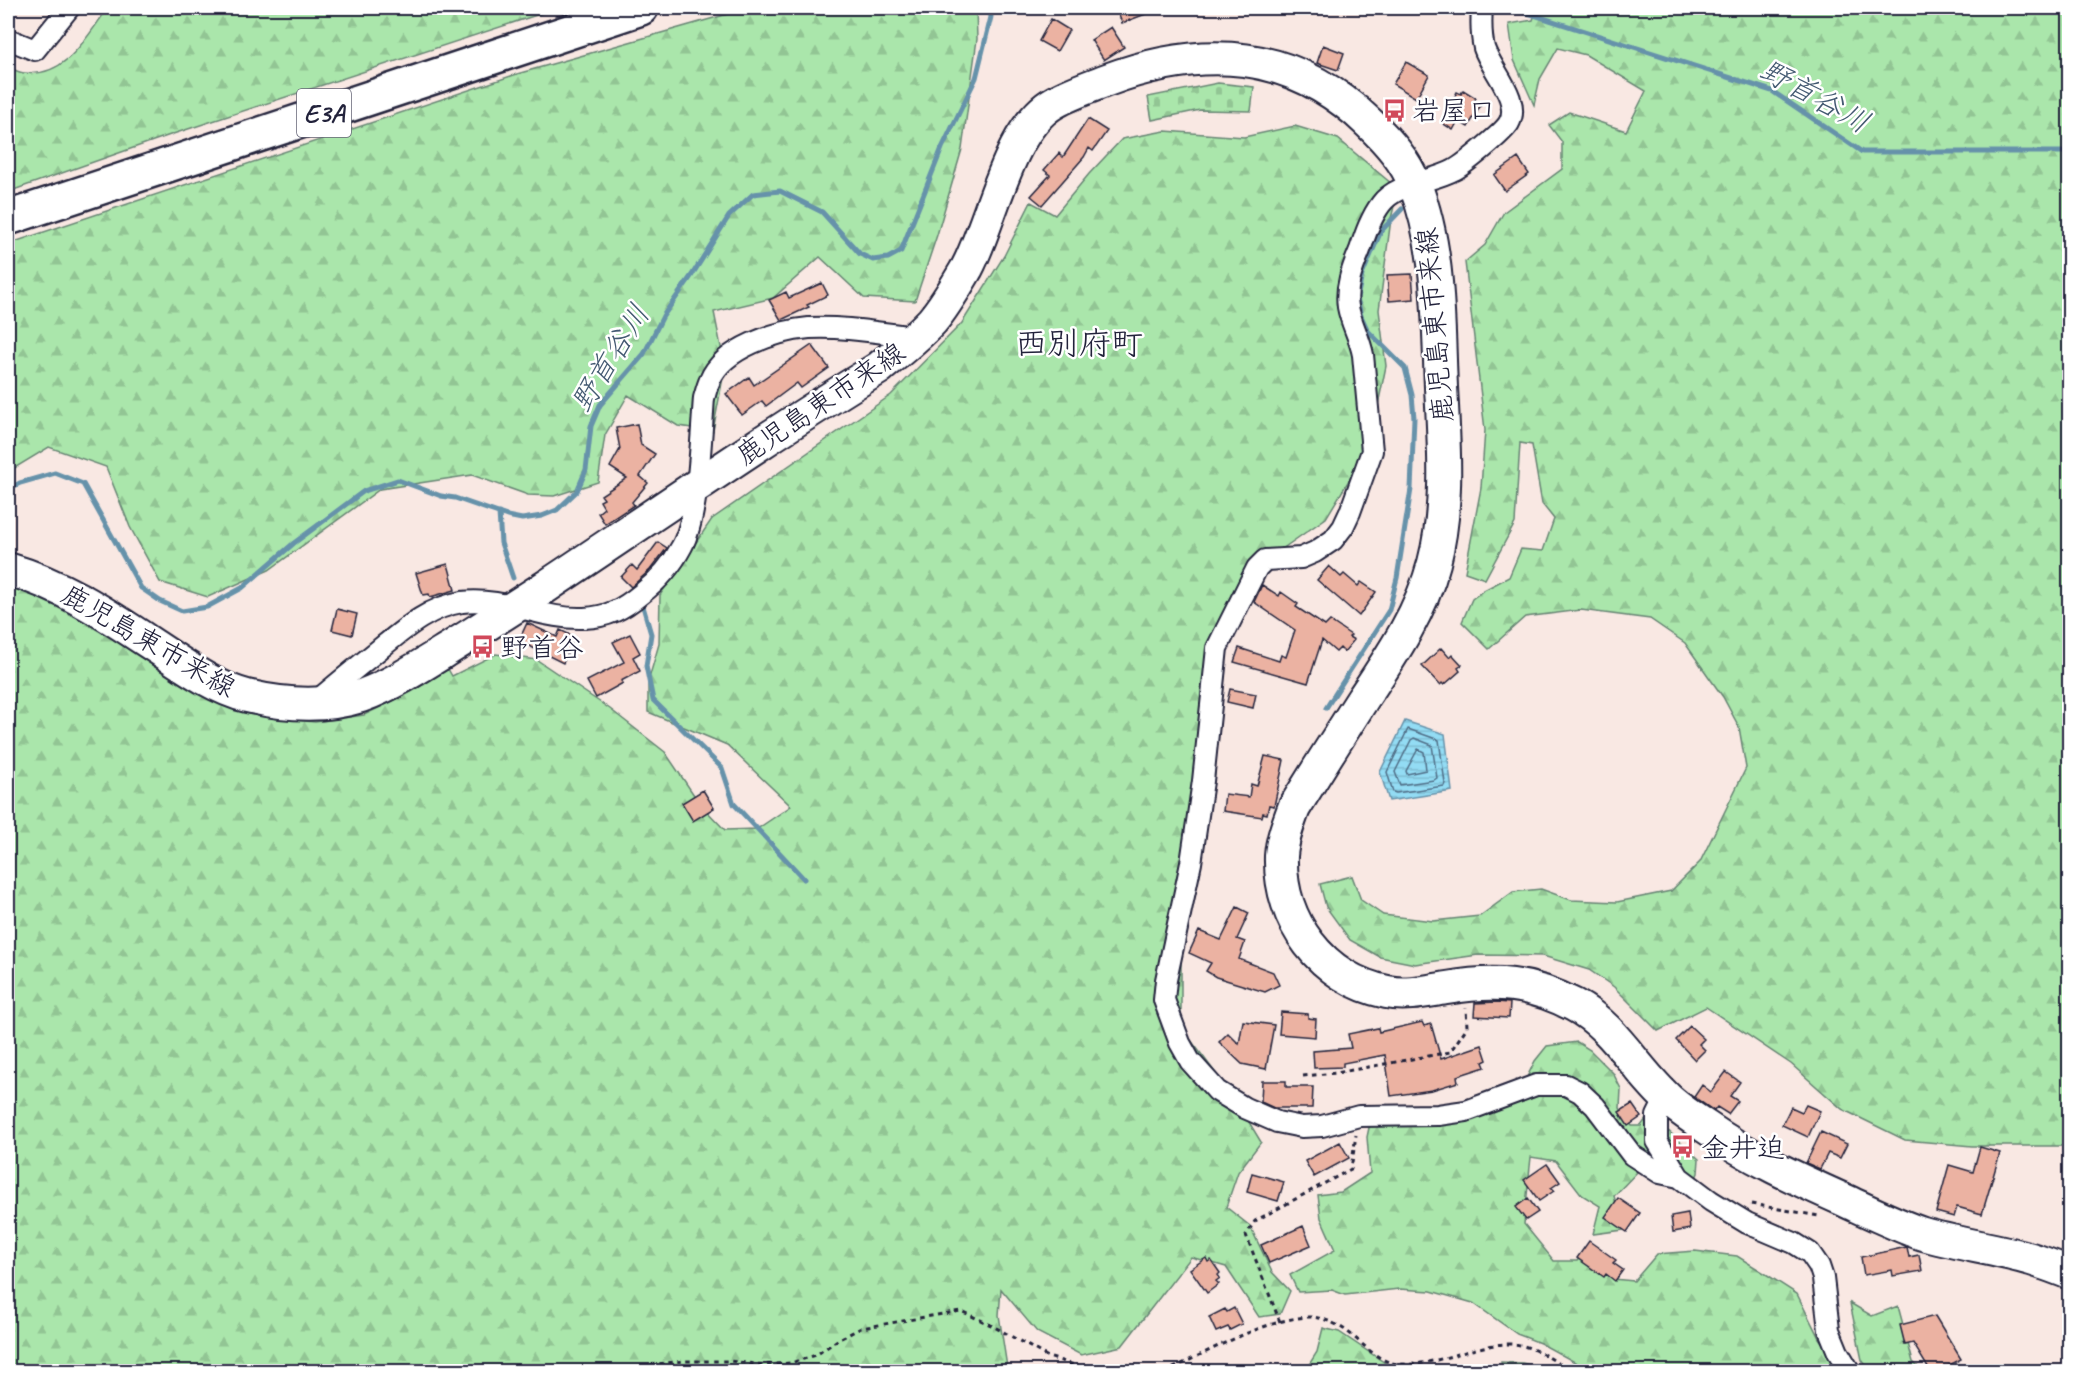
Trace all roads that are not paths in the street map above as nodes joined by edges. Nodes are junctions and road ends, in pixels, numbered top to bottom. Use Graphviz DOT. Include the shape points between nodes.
graph roads {
  1 [pos="69,8"];
  2 [pos="641,8"];
  3 [pos="1482,8"];
  4 [pos="8,39"];
  5 [pos="1415,185"];
  6 [pos="8,218"];
  7 [pos="915,337"];
  8 [pos="696,488"];
  9 [pos="8,570"];
  10 [pos="516,606"];
  11 [pos="1666,1098"];
  12 [pos="1679,1177"];
  13 [pos="2070,1273"];
  14 [pos="1850,1371"];
  1 -- 4 [label="street" via="35,50"];
  2 -- 6 [label="highway, E3A"];
  3 -- 5 [label="street" via="1484,47 1509,94 1510,123 1455,170"];
  5 -- 7 [label="main road, 鹿児島東市来線" via="1385,138 1354,108 1297,74 1234,58 1199,58 1156,65 1052,103 1038,113 1019,140 968,266 934,318"];
  5 -- 11 [label="main road, 鹿児島東市来線" via="1435,266 1443,432 1441,528 1433,566 1397,647 1294,808 1281,855 1285,899 1304,938 1346,976 1388,992 1508,983 1553,994 1604,1025"];
  5 -- 12 [label="street" via="1401,189 1381,203 1348,288 1348,307 1363,355 1372,451 1350,512 1333,540 1316,552 1301,558 1265,560 1257,568 1217,648 1191,862 1164,1000 1190,1061 1217,1090 1277,1122 1302,1127 1359,1116 1438,1115 1466,1111 1536,1085 1566,1085 1595,1106 1632,1155 1660,1173"];
  7 -- 8 [label="main road, 鹿児島東市来線" via="879,368"];
  7 -- 8 [label="street" via="807,328 743,347 710,378 704,398"];
  8 -- 10 [label="main road, 鹿児島東市来線"];
  8 -- 10 [label="street" via="683,545 657,582 623,609 583,618 538,613"];
  9 -- 10 [label="main road, 鹿児島東市来線" via="80,599 232,690 280,703 312,705 359,696 381,687"];
  11 -- 12 [label="street" via="1657,1116 1657,1141"];
  11 -- 13 [label="main road, 鹿児島東市来線" via="1745,1152 1880,1216 1922,1233"];
  12 -- 14 [label="street" via="1747,1223 1810,1254 1823,1278 1829,1330"];
}
